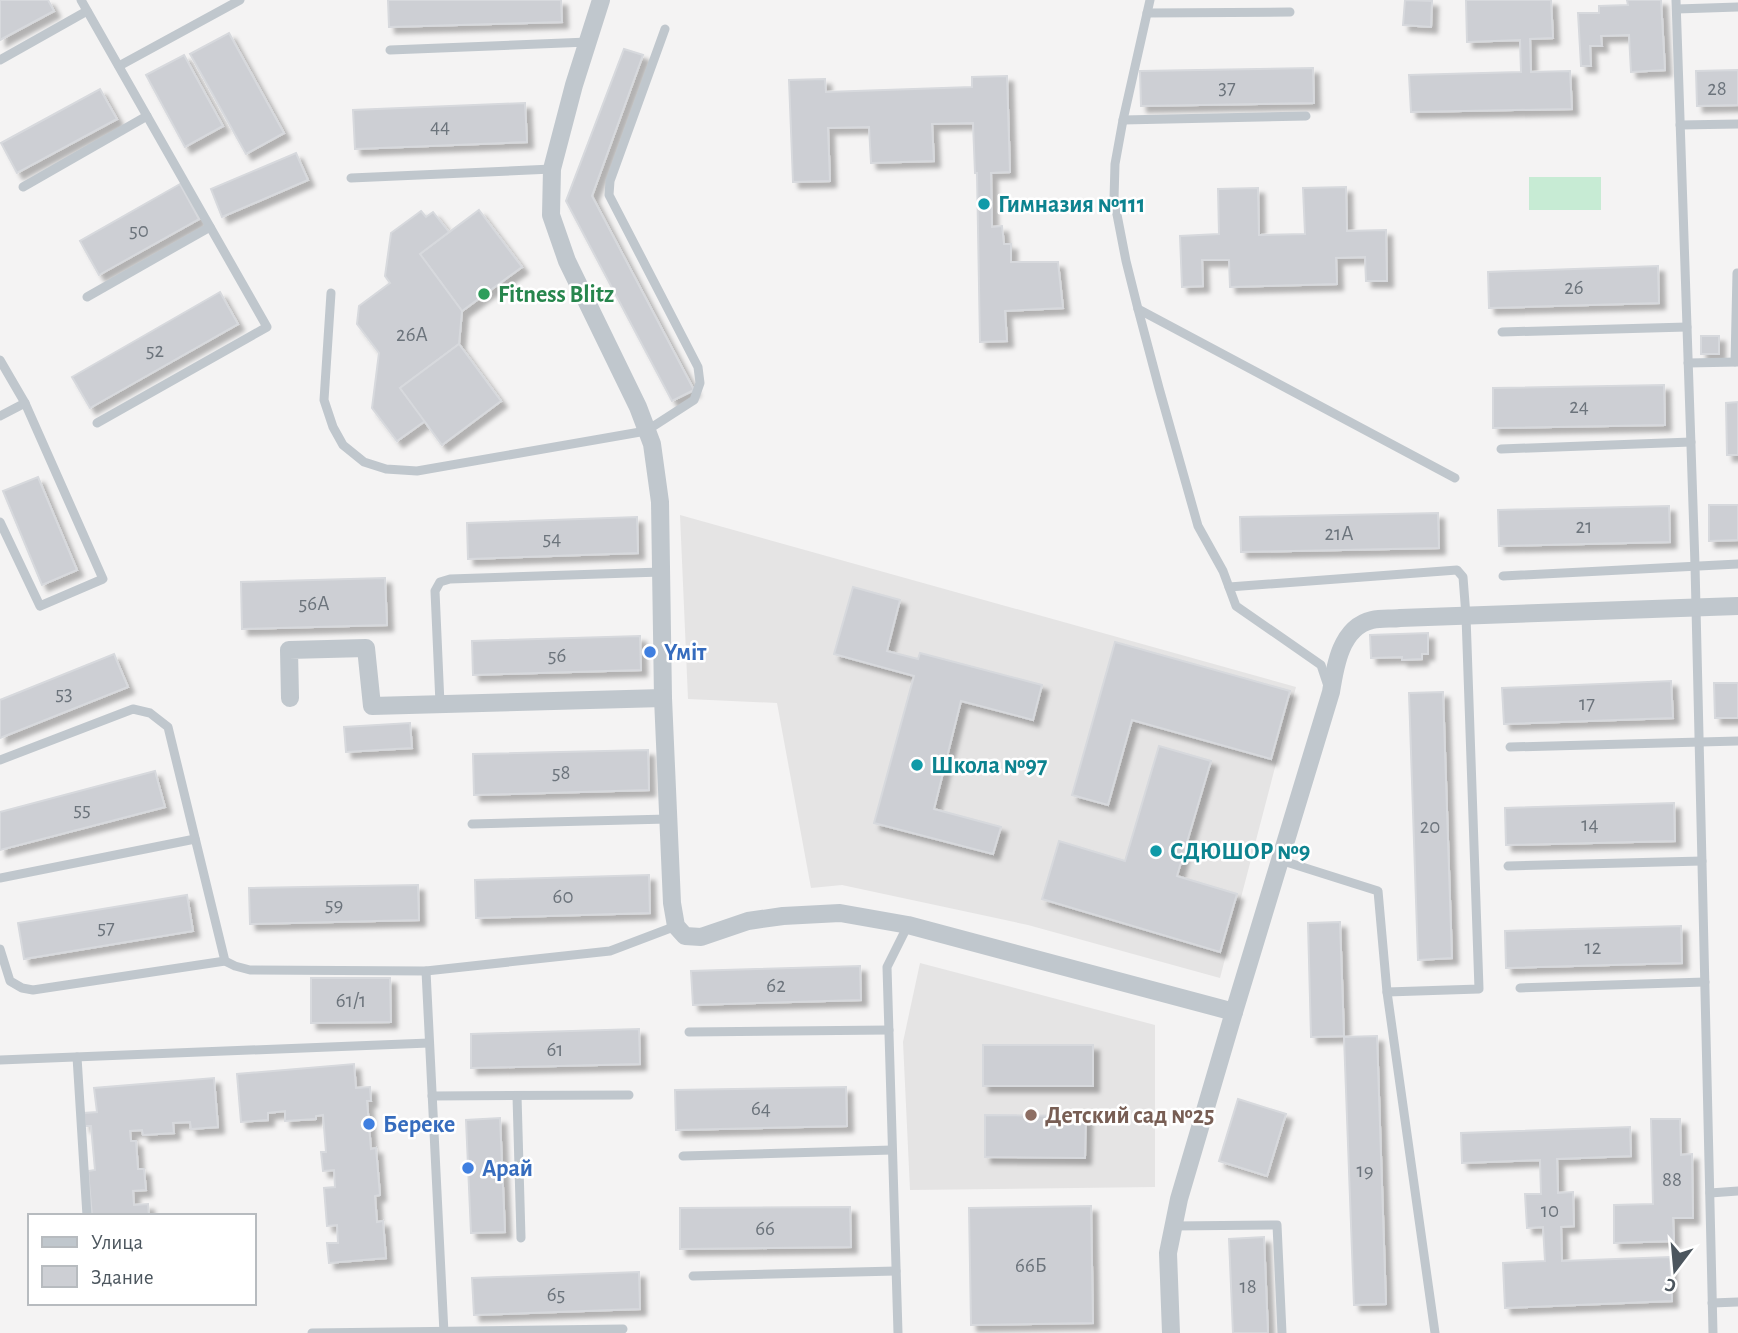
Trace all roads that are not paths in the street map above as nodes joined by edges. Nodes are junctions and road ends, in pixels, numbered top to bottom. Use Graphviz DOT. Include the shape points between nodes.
graph roads {
  1 [pos="81,0"];
  2 [pos="240,0"];
  3 [pos="601,0"];
  4 [pos="1150,0"];
  5 [pos="1676,4"];
  6 [pos="1738,7"];
  7 [pos="87,11"];
  8 [pos="1290,12"];
  9 [pos="1147,13"];
  10 [pos="665,29"];
  11 [pos="588,42"];
  12 [pos="390,50"];
  13 [pos="0,60"];
  14 [pos="119,66"];
  15 [pos="147,116"];
  16 [pos="1306,116"];
  17 [pos="1123,120"];
  18 [pos="1738,124"];
  19 [pos="1681,125"];
  20 [pos="552,169"];
  21 [pos="351,178"];
  22 [pos="23,187"];
  23 [pos="210,227"];
  24 [pos="1737,273"];
  25 [pos="331,293"];
  26 [pos="87,297"];
  27 [pos="1138,309"];
  28 [pos="1687,327"];
  29 [pos="1502,332"];
  30 [pos="0,360"];
  31 [pos="1736,362"];
  32 [pos="1688,363"];
  33 [pos="25,403"];
  34 [pos="0,416"];
  35 [pos="97,423"];
  36 [pos="646,430"];
  37 [pos="1691,442"];
  38 [pos="1501,449"];
  39 [pos="1455,478"];
  40 [pos="0,522"];
  41 [pos="1738,564"];
  42 [pos="1695,565"];
  43 [pos="661,572"];
  44 [pos="1503,576"];
  45 [pos="1229,587"];
  46 [pos="1738,606"];
  47 [pos="1695,608"];
  48 [pos="1466,616"];
  49 [pos="1331,692"];
  50 [pos="290,698"];
  51 [pos="663,698"];
  52 [pos="440,704"];
  53 [pos="1738,741"];
  54 [pos="1699,742"];
  55 [pos="1510,747"];
  56 [pos="0,760"];
  57 [pos="668,819"];
  58 [pos="472,824"];
  59 [pos="195,839"];
  60 [pos="1280,860"];
  61 [pos="1702,862"];
  62 [pos="1508,866"];
  63 [pos="0,878"];
  64 [pos="908,925"];
  65 [pos="676,926"];
  66 [pos="0,948"];
  67 [pos="225,961"];
  68 [pos="426,971"];
  69 [pos="1704,982"];
  70 [pos="1520,988"];
  71 [pos="1387,992"];
  72 [pos="1234,1012"];
  73 [pos="888,1030"];
  74 [pos="689,1032"];
  75 [pos="429,1043"];
  76 [pos="77,1057"];
  77 [pos="0,1060"];
  78 [pos="629,1095"];
  79 [pos="432,1096"];
  80 [pos="517,1096"];
  81 [pos="892,1150"];
  82 [pos="682,1156"];
  83 [pos="1738,1191"];
  84 [pos="1710,1193"];
  85 [pos="87,1214"];
  86 [pos="1173,1226"];
  87 [pos="522,1238"];
  88 [pos="896,1270"];
  89 [pos="693,1276"];
  90 [pos="1738,1302"];
  91 [pos="1712,1303"];
  92 [pos="623,1329"];
  93 [pos="444,1332"];
  94 [pos="312,1333"];
  95 [pos="898,1333"];
  96 [pos="1171,1333"];
  97 [pos="1282,1333"];
  98 [pos="1435,1333"];
  99 [pos="1713,1333"];
  1 -- 7 [label="lane"];
  2 -- 14 [label="lane"];
  3 -- 11 [label="street"];
  4 -- 9 [label="lane"];
  5 -- 6 [label="lane"];
  5 -- 19 [label="lane"];
  7 -- 13 [label="lane"];
  7 -- 14 [label="lane"];
  8 -- 9 [label="lane"];
  9 -- 17 [label="lane"];
  10 -- 36 [label="lane" via="610,181 609,195 698,367 700,383 694,400"];
  11 -- 12 [label="lane"];
  11 -- 20 [label="street"];
  14 -- 15 [label="lane"];
  15 -- 22 [label="lane"];
  15 -- 23 [label="lane"];
  16 -- 17 [label="lane"];
  17 -- 27 [label="lane" via="1114,199"];
  18 -- 19 [label="lane"];
  19 -- 28 [label="lane"];
  20 -- 21 [label="lane"];
  20 -- 36 [label="street" via="551,215 563,249"];
  23 -- 26 [label="lane"];
  23 -- 35 [label="lane" via="267,327"];
  24 -- 31 [label="lane"];
  25 -- 36 [label="lane" via="324,400 343,444 364,462 417,471"];
  27 -- 39 [label="lane"];
  27 -- 45 [label="lane" via="1198,526"];
  28 -- 29 [label="lane"];
  28 -- 32 [label="lane"];
  30 -- 33 [label="lane"];
  31 -- 32 [label="lane"];
  32 -- 37 [label="lane"];
  33 -- 34 [label="lane"];
  33 -- 40 [label="lane" via="103,579 40,606"];
  36 -- 43 [label="street" via="660,502"];
  37 -- 38 [label="lane"];
  37 -- 42 [label="lane"];
  41 -- 42 [label="lane"];
  42 -- 44 [label="lane"];
  42 -- 47 [label="lane"];
  43 -- 51 [label="street"];
  43 -- 52 [label="lane" via="440,582 435,592"];
  45 -- 48 [label="lane" via="1457,570 1463,577"];
  45 -- 49 [label="lane" via="1236,606 1321,665"];
  46 -- 47 [label="street"];
  47 -- 48 [label="street"];
  47 -- 54 [label="lane"];
  48 -- 49 [label="street" via="1372,620 1356,626 1343,644"];
  48 -- 71 [label="lane" via="1479,989"];
  49 -- 60 [label="street"];
  50 -- 52 [label="street" via="289,650 366,648 372,706"];
  51 -- 52 [label="street"];
  51 -- 57 [label="street"];
  53 -- 54 [label="lane"];
  54 -- 55 [label="lane"];
  54 -- 61 [label="lane"];
  56 -- 59 [label="lane" via="133,709 150,713 168,727"];
  57 -- 58 [label="lane"];
  57 -- 65 [label="street"];
  59 -- 63 [label="lane"];
  59 -- 67 [label="lane"];
  60 -- 71 [label="lane" via="1378,891"];
  60 -- 72 [label="street"];
  61 -- 62 [label="lane"];
  61 -- 69 [label="lane"];
  64 -- 65 [label="street" via="840,913 748,921 701,937 685,936"];
  64 -- 72 [label="street"];
  64 -- 73 [label="lane" via="887,967"];
  65 -- 68 [label="lane" via="610,951"];
  66 -- 67 [label="lane" via="10,981 33,990"];
  67 -- 68 [label="lane" via="250,970"];
  68 -- 75 [label="lane"];
  69 -- 70 [label="lane"];
  69 -- 84 [label="lane"];
  71 -- 98 [label="lane"];
  72 -- 86 [label="street"];
  73 -- 74 [label="lane"];
  73 -- 81 [label="lane"];
  75 -- 76 [label="lane"];
  75 -- 79 [label="lane"];
  76 -- 77 [label="lane"];
  76 -- 85 [label="lane"];
  78 -- 80 [label="lane"];
  79 -- 80 [label="lane"];
  79 -- 93 [label="lane"];
  80 -- 87 [label="lane"];
  81 -- 82 [label="lane"];
  81 -- 88 [label="lane"];
  83 -- 84 [label="lane"];
  84 -- 91 [label="lane"];
  86 -- 96 [label="street" via="1168,1253"];
  86 -- 97 [label="lane" via="1278,1225"];
  88 -- 89 [label="lane"];
  88 -- 95 [label="lane"];
  90 -- 91 [label="lane"];
  91 -- 99 [label="lane"];
  92 -- 93 [label="lane"];
  93 -- 94 [label="lane"];
}
